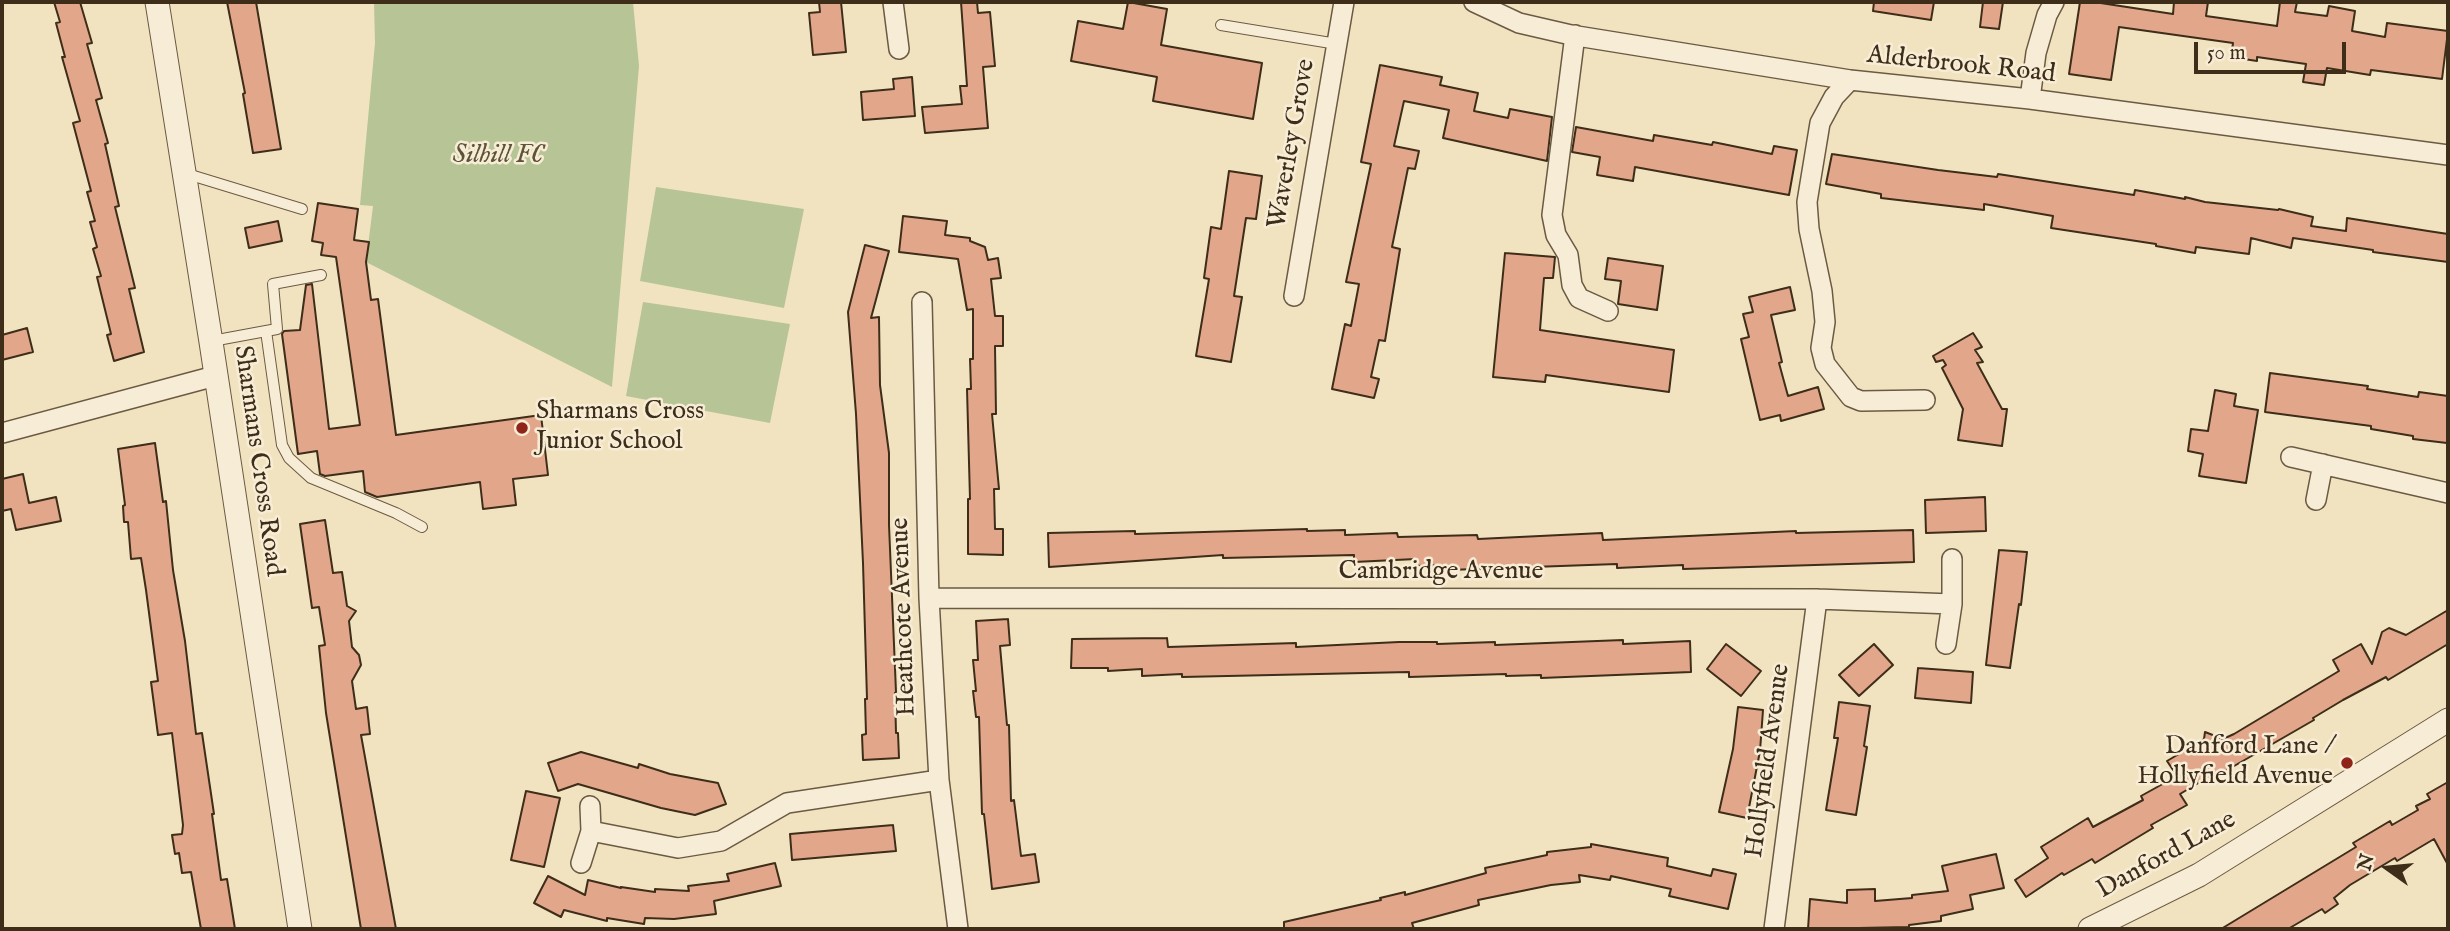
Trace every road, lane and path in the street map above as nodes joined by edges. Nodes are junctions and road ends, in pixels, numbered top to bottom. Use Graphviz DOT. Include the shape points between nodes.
graph roads {
  1 [pos="157,2"];
  2 [pos="893,2"];
  3 [pos="1344,2"];
  4 [pos="1474,2"];
  5 [pos="2054,2"];
  6 [pos="1221,25"];
  7 [pos="1575,36"];
  8 [pos="1337,44"];
  9 [pos="898,49"];
  10 [pos="1850,80"];
  11 [pos="2030,99"];
  12 [pos="2448,155"];
  13 [pos="184,173"];
  14 [pos="302,209"];
  15 [pos="321,275"];
  16 [pos="1294,296"];
  17 [pos="922,302"];
  18 [pos="1608,311"];
  19 [pos="266,331"];
  20 [pos="211,342"];
  21 [pos="215,376"];
  22 [pos="1925,400"];
  23 [pos="2,433"];
  24 [pos="2291,457"];
  25 [pos="2323,464"];
  26 [pos="2448,492"];
  27 [pos="2316,500"];
  28 [pos="422,527"];
  29 [pos="1952,559"];
  30 [pos="929,598"];
  31 [pos="1817,599"];
  32 [pos="1952,604"];
  33 [pos="1946,644"];
  34 [pos="2448,720"];
  35 [pos="939,780"];
  36 [pos="590,807"];
  37 [pos="590,831"];
  38 [pos="581,863"];
  39 [pos="300,929"];
  40 [pos="958,929"];
  41 [pos="1774,929"];
  42 [pos="2090,929"];
  1 -- 13 [label="street, Sharmans Cross Road"];
  2 -- 9 [label="street"];
  3 -- 8 [label="street, Waverley Grove"];
  4 -- 7 [label="street, Alderbrook Road" via="1519,23"];
  5 -- 11 [label="street" via="2035,52"];
  6 -- 8 [label="lane"];
  7 -- 10 [label="street, Alderbrook Road"];
  7 -- 18 [label="street" via="1552,215 1579,298"];
  8 -- 16 [label="street, Waverley Grove"];
  10 -- 11 [label="street, Alderbrook Road"];
  10 -- 22 [label="street" via="1820,123 1807,202 1822,291 1822,356 1851,397 1861,401"];
  11 -- 12 [label="street, Alderbrook Road"];
  13 -- 14 [label="lane"];
  13 -- 20 [label="street, Sharmans Cross Road"];
  15 -- 19 [label="lane" via="272,284 277,329"];
  17 -- 30 [label="street, Heathcote Avenue"];
  19 -- 20 [label="lane"];
  19 -- 28 [label="lane" via="282,445 289,458 311,478"];
  20 -- 21 [label="street, Sharmans Cross Road"];
  21 -- 23 [label="street"];
  21 -- 39 [label="street, Sharmans Cross Road"];
  24 -- 25 [label="street"];
  25 -- 26 [label="street"];
  25 -- 27 [label="street"];
  29 -- 32 [label="street"];
  30 -- 31 [label="street, Cambridge Avenue"];
  30 -- 35 [label="street, Heathcote Avenue"];
  31 -- 32 [label="street, Cambridge Avenue"];
  31 -- 41 [label="street, Hollyfield Avenue"];
  32 -- 33 [label="street"];
  34 -- 42 [label="street, Danford Lane" via="2199,875"];
  35 -- 37 [label="street" via="787,803 721,841 678,848"];
  35 -- 40 [label="street, Heathcote Avenue"];
  36 -- 37 [label="street"];
  37 -- 38 [label="street"];
}
